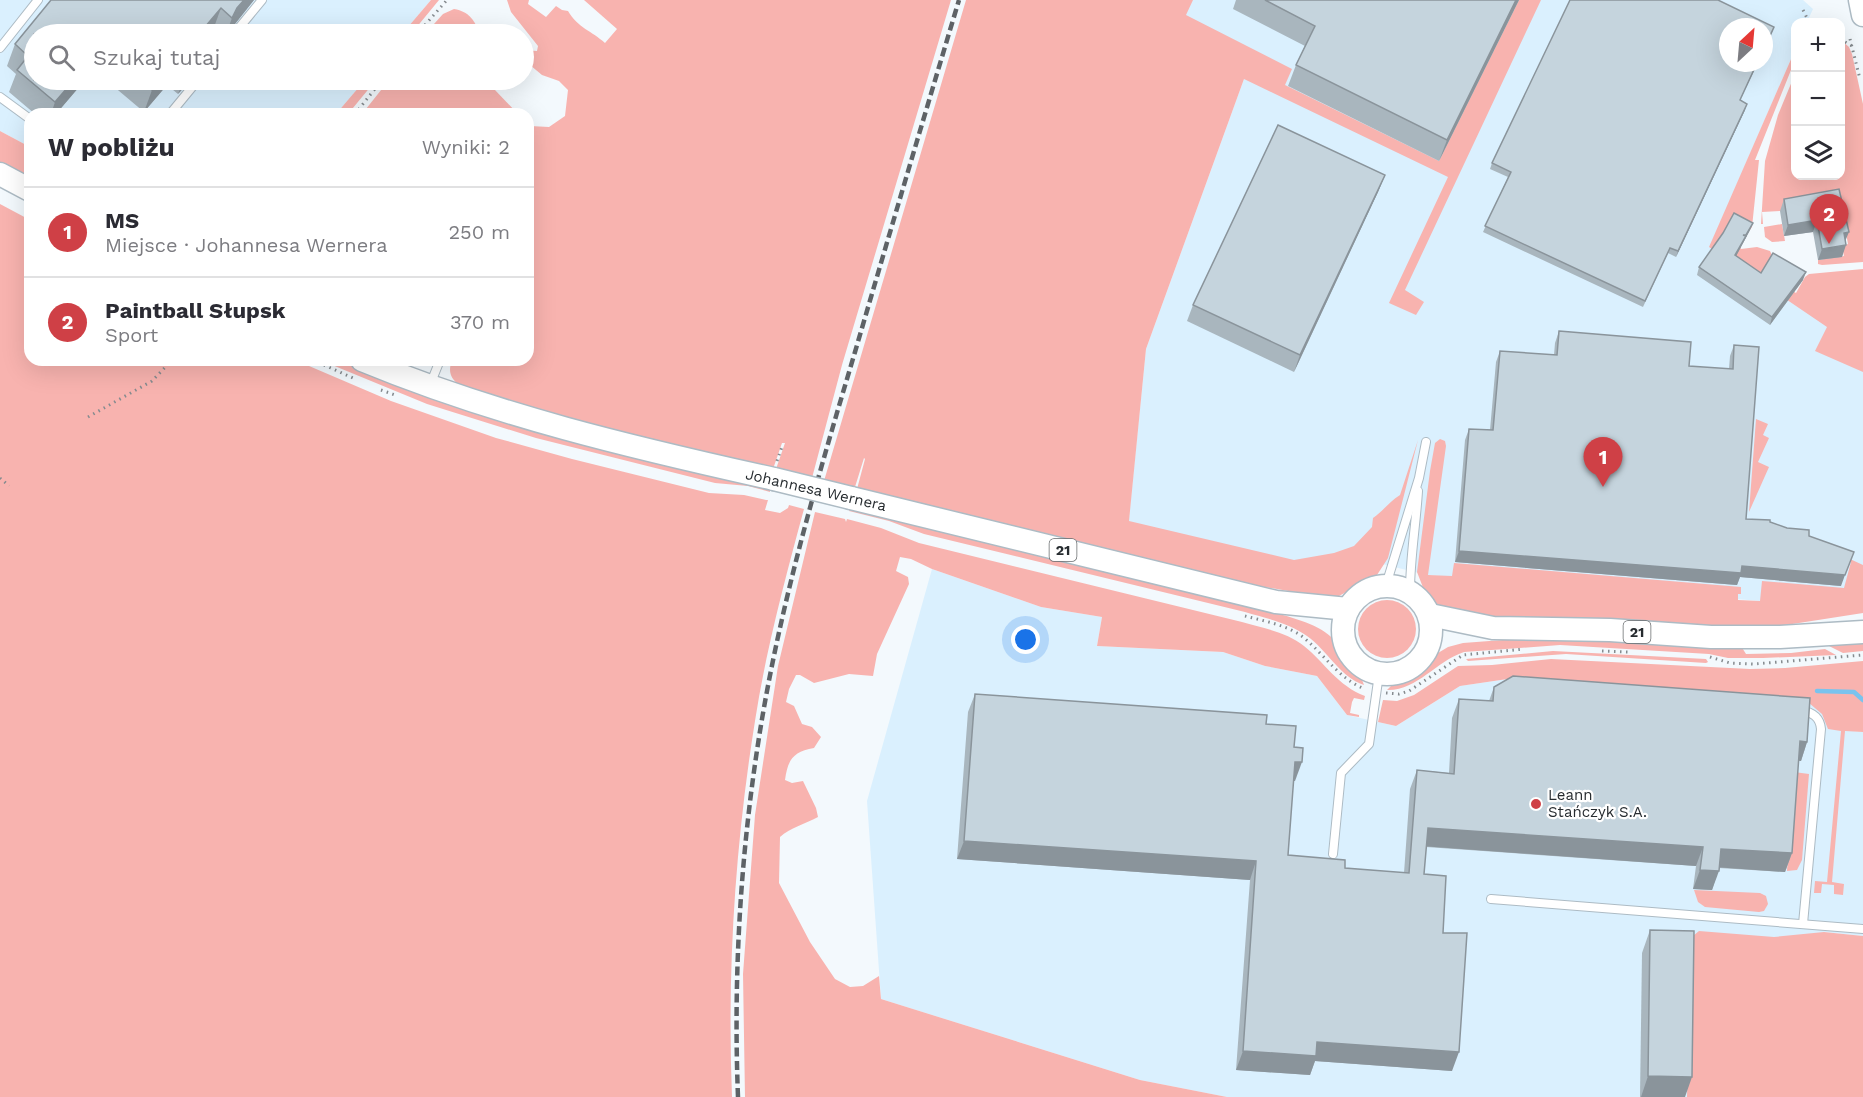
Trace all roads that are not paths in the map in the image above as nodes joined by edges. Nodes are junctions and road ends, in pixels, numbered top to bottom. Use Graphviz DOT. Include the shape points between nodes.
graph roads {
  1 [pos="38,0"];
  2 [pos="262,0"];
  3 [pos="242,24"];
  4 [pos="0,48"];
  5 [pos="190,90"];
  6 [pos="0,97"];
  7 [pos="175,108"];
  8 [pos="24,115"];
  9 [pos="0,174"];
  10 [pos="24,187"];
  11 [pos="377,366"];
  12 [pos="437,366"];
  13 [pos="429,386"];
  14 [pos="1426,442"];
  15 [pos="1419,478"];
  16 [pos="1386,585"];
  17 [pos="1410,591"];
  18 [pos="1276,602"];
  19 [pos="1348,609"];
  20 [pos="1430,615"];
  21 [pos="1863,619"];
  22 [pos="1493,628"];
  23 [pos="1343,631"];
  24 [pos="1863,632"];
  25 [pos="1780,637"];
  26 [pos="1431,641"];
  27 [pos="1377,686"];
  28 [pos="1792,710"];
  29 [pos="1333,854"];
  30 [pos="1491,899"];
  31 [pos="1803,924"];
  32 [pos="1863,929"];
  1 -- 4 [label="lane"];
  2 -- 3 [label="lane"];
  5 -- 7 [label="lane"];
  6 -- 8 [label="lane"];
  9 -- 10 [label="main road"];
  11 -- 13 [label="main road, Johannesa Wernera / 21"];
  12 -- 13 [label="lane"];
  13 -- 18 [label="main road, Johannesa Wernera / 21, bridge" via="644,450 774,474 851,498"];
  14 -- 15 [label="lane"];
  15 -- 16 [label="lane"];
  15 -- 17 [label="lane"];
  16 -- 17 [label="main road"];
  16 -- 19 [label="main road" via="1365,591"];
  17 -- 20 [label="main road"];
  18 -- 19 [label="main road, Johannesa Wernera / 21"];
  18 -- 23 [label="main road, Johannesa Wernera / 21"];
  19 -- 23 [label="main road"];
  20 -- 22 [label="main road, 21"];
  20 -- 26 [label="main road"];
  21 -- 25 [label="main road, 21"];
  22 -- 25 [label="main road, 21"];
  22 -- 26 [label="main road, 21"];
  23 -- 27 [label="main road" via="1353,659"];
  24 -- 25 [label="main road, 21"];
  26 -- 27 [label="main road" via="1417,663"];
  27 -- 29 [label="lane" via="1369,744 1341,773"];
  28 -- 31 [label="lane" via="1810,712 1821,725"];
  30 -- 31 [label="lane"];
  31 -- 32 [label="lane"];
}
